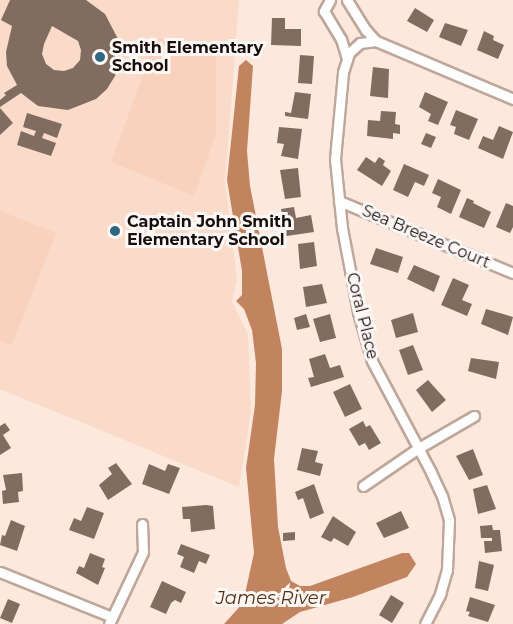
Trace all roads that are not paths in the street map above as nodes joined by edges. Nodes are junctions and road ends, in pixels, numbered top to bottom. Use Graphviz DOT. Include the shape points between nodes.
graph roads {
  1 [pos="330,0"];
  2 [pos="347,0"];
  3 [pos="376,41"];
  4 [pos="347,60"];
  5 [pos="513,99"];
  6 [pos="339,201"];
  7 [pos="513,273"];
  8 [pos="474,416"];
  9 [pos="417,449"];
  10 [pos="363,486"];
  11 [pos="142,524"];
  12 [pos="0,572"];
  13 [pos="111,620"];
  14 [pos="425,624"];
  1 -- 4 [label="street" via="324,10 341,39"];
  2 -- 3 [label="street"];
  3 -- 4 [label="street" via="360,43"];
  3 -- 5 [label="street"];
  4 -- 6 [label="street, Coral Place" via="335,159"];
  6 -- 7 [label="street, Sea Breeze Court"];
  6 -- 9 [label="street, Coral Place" via="358,312 372,361"];
  8 -- 9 [label="street"];
  9 -- 10 [label="street"];
  9 -- 14 [label="street, Coral Place" via="442,496 449,520 447,570"];
  11 -- 13 [label="street" via="143,552"];
  12 -- 13 [label="street"];
}
